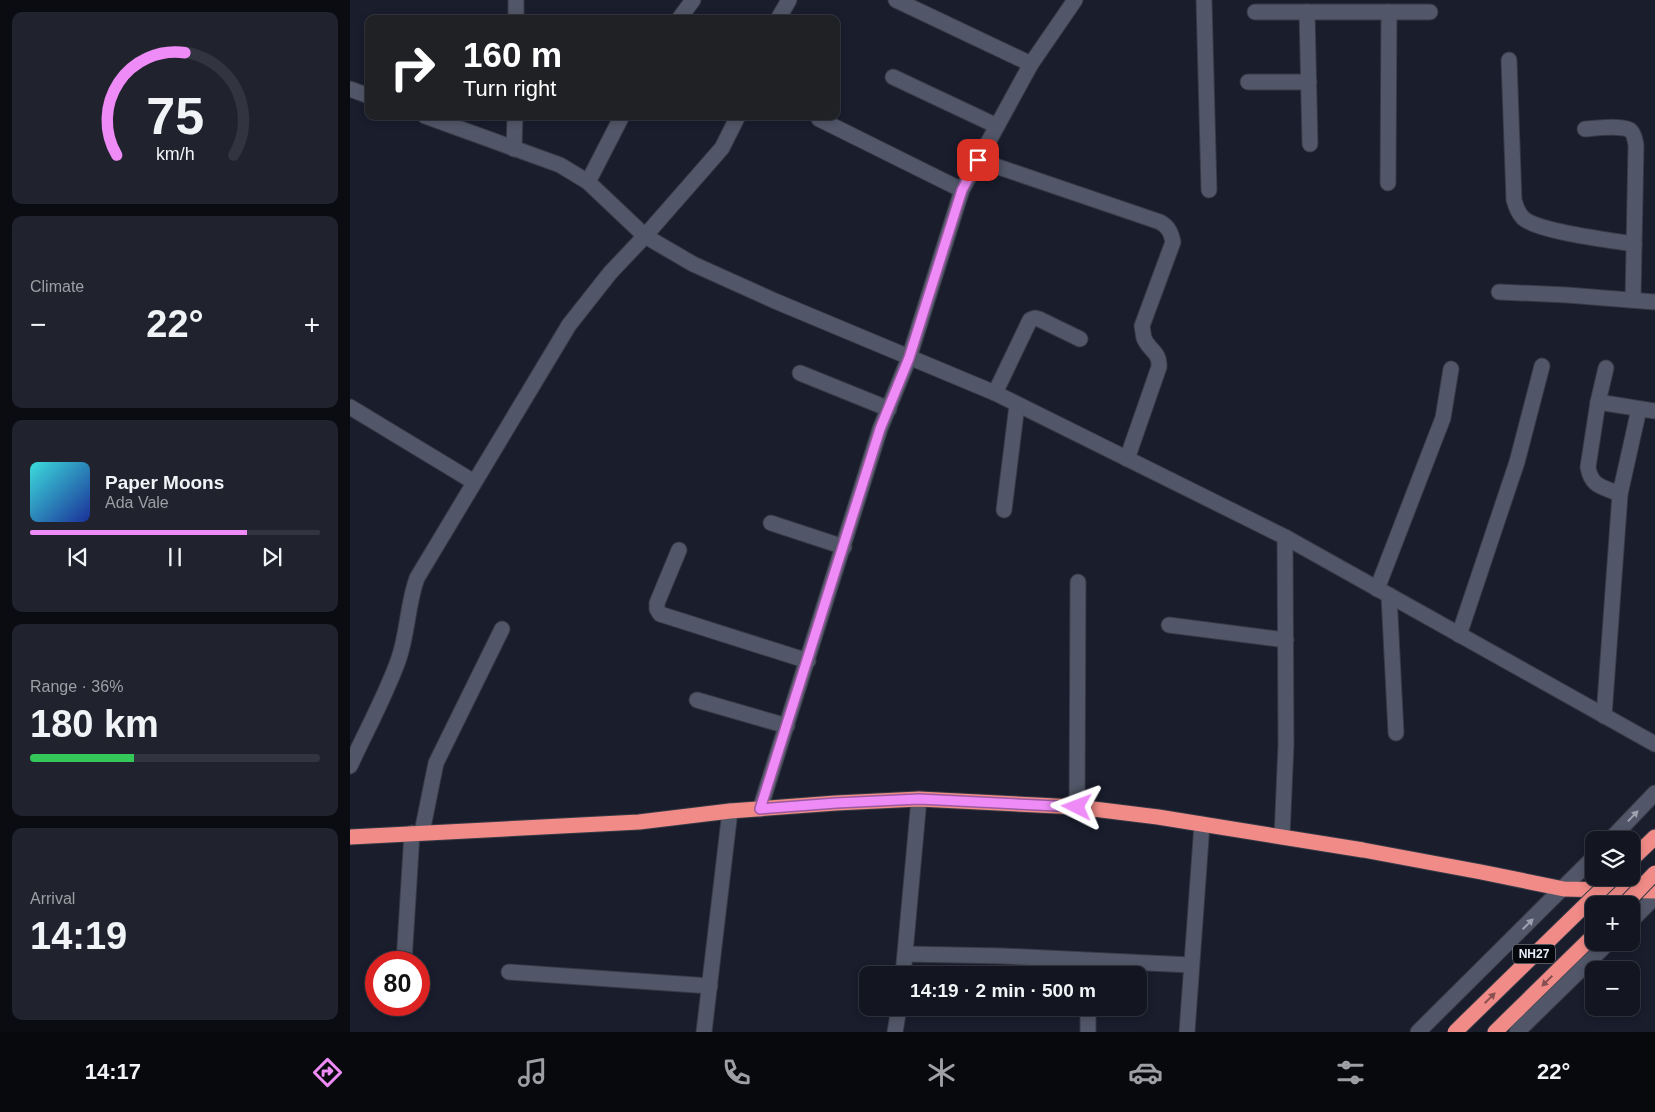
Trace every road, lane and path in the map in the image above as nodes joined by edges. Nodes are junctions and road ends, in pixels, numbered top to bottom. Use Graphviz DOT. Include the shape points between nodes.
graph roads {
  1 [pos="516,0"];
  2 [pos="693,0"];
  3 [pos="789,0"];
  4 [pos="896,0"];
  5 [pos="1075,0"];
  6 [pos="1204,0"];
  7 [pos="1347,6"];
  8 [pos="1256,12"];
  9 [pos="1307,12"];
  10 [pos="1389,12"];
  11 [pos="1430,12"];
  12 [pos="516,15"];
  13 [pos="682,15"];
  14 [pos="780,15"];
  15 [pos="1509,60"];
  16 [pos="1031,64"];
  17 [pos="893,77"];
  18 [pos="1248,82"];
  19 [pos="1309,82"];
  20 [pos="350,89"];
  21 [pos="365,95"];
  22 [pos="436,120"];
  23 [pos="515,120"];
  24 [pos="620,120"];
  25 [pos="736,120"];
  26 [pos="821,120"];
  27 [pos="997,126"];
  28 [pos="1585,129"];
  29 [pos="1310,144"];
  30 [pos="514,149"];
  31 [pos="978,160"];
  32 [pos="588,182"];
  33 [pos="1388,183"];
  34 [pos="962,190"];
  35 [pos="1209,190"];
  36 [pos="645,236"];
  37 [pos="1634,244"];
  38 [pos="1499,292"];
  39 [pos="1633,300"];
  40 [pos="1655,302"];
  41 [pos="1080,339"];
  42 [pos="909,358"];
  43 [pos="1542,366"];
  44 [pos="1606,368"];
  45 [pos="1451,369"];
  46 [pos="800,374"];
  47 [pos="995,394"];
  48 [pos="1598,402"];
  49 [pos="1017,405"];
  50 [pos="350,407"];
  51 [pos="889,409"];
  52 [pos="1639,409"];
  53 [pos="1655,412"];
  54 [pos="1127,459"];
  55 [pos="466,477"];
  56 [pos="1620,494"];
  57 [pos="1004,510"];
  58 [pos="771,523"];
  59 [pos="1285,537"];
  60 [pos="844,547"];
  61 [pos="679,550"];
  62 [pos="1078,582"];
  63 [pos="1383,592"];
  64 [pos="1169,625"];
  65 [pos="502,629"];
  66 [pos="1459,635"];
  67 [pos="1286,640"];
  68 [pos="808,661"];
  69 [pos="697,700"];
  70 [pos="1604,716"];
  71 [pos="787,726"];
  72 [pos="1396,733"];
  73 [pos="1655,744"];
  74 [pos="350,766"];
  75 [pos="1655,793"];
  76 [pos="919,799"];
  77 [pos="1077,807"];
  78 [pos="760,809"];
  79 [pos="730,811"];
  80 [pos="1202,824"];
  81 [pos="1619,831"];
  82 [pos="417,833"];
  83 [pos="350,837"];
  84 [pos="1282,837"];
  85 [pos="1655,837"];
  86 [pos="1640,851"];
  87 [pos="1585,867"];
  88 [pos="1655,873"];
  89 [pos="1605,886"];
  90 [pos="1564,889"];
  91 [pos="1655,891"];
  92 [pos="1633,896"];
  93 [pos="1655,897"];
  94 [pos="1640,912"];
  95 [pos="1585,944"];
  96 [pos="405,951"];
  97 [pos="1600,951"];
  98 [pos="906,954"];
  99 [pos="1191,965"];
  100 [pos="904,966"];
  101 [pos="1061,966"];
  102 [pos="1147,966"];
  103 [pos="509,972"];
  104 [pos="710,986"];
  105 [pos="898,1016"];
  106 [pos="1088,1016"];
  107 [pos="704,1032"];
  108 [pos="895,1032"];
  109 [pos="1088,1032"];
  110 [pos="1187,1032"];
  111 [pos="1418,1032"];
  112 [pos="1455,1032"];
  113 [pos="1495,1032"];
  114 [pos="1517,1032"];
  1 -- 12 [label="street"];
  2 -- 13 [label="street"];
  3 -- 14 [label="street"];
  4 -- 16 [label="street"];
  5 -- 16 [label="street"];
  6 -- 35 [label="street"];
  7 -- 9 [label="street"];
  7 -- 10 [label="street"];
  8 -- 9 [label="street"];
  9 -- 19 [label="street"];
  10 -- 11 [label="street"];
  10 -- 33 [label="street"];
  15 -- 37 [label="street" via="1517,210 1523,218 1544,228"];
  16 -- 27 [label="street"];
  17 -- 27 [label="street"];
  18 -- 19 [label="street"];
  19 -- 29 [label="street"];
  20 -- 21 [label="street"];
  22 -- 30 [label="street"];
  23 -- 30 [label="street"];
  24 -- 32 [label="street"];
  25 -- 36 [label="street" via="722,148"];
  26 -- 34 [label="street"];
  27 -- 31 [label="street"];
  28 -- 37 [label="street" via="1620,128 1630,130 1634,136"];
  30 -- 32 [label="street" via="560,165"];
  31 -- 34 [label="street"];
  31 -- 54 [label="street" via="1160,222 1171,232 1173,242 1142,326 1143,337 1157,354 1159,367"];
  32 -- 36 [label="street"];
  34 -- 42 [label="street"];
  36 -- 42 [label="street" via="692,264"];
  36 -- 55 [label="street" via="610,273 569,325"];
  37 -- 39 [label="street"];
  38 -- 39 [label="street"];
  39 -- 40 [label="street"];
  41 -- 47 [label="street" via="1039,319 1030,320"];
  42 -- 47 [label="street"];
  42 -- 51 [label="street"];
  43 -- 66 [label="street" via="1517,462"];
  44 -- 48 [label="street"];
  45 -- 63 [label="street" via="1443,418"];
  46 -- 51 [label="street"];
  47 -- 49 [label="street"];
  48 -- 52 [label="street"];
  48 -- 56 [label="street" via="1588,468 1594,483"];
  49 -- 54 [label="street"];
  49 -- 57 [label="street"];
  50 -- 55 [label="street"];
  51 -- 60 [label="street"];
  52 -- 53 [label="street"];
  52 -- 56 [label="street"];
  54 -- 59 [label="street"];
  55 -- 74 [label="street" via="417,578 410,596 399,660"];
  56 -- 70 [label="street"];
  58 -- 60 [label="street"];
  59 -- 63 [label="street"];
  59 -- 67 [label="street"];
  60 -- 68 [label="street"];
  61 -- 68 [label="street" via="657,603 660,614"];
  62 -- 77 [label="street"];
  63 -- 66 [label="street"];
  63 -- 72 [label="street"];
  64 -- 67 [label="street"];
  65 -- 82 [label="street" via="436,763"];
  66 -- 70 [label="street"];
  67 -- 84 [label="street"];
  68 -- 71 [label="street"];
  69 -- 71 [label="street"];
  70 -- 73 [label="street"];
  71 -- 78 [label="street"];
  81 -- 75 [label="street, one-way"];
  76 -- 77 [label="highway"];
  76 -- 78 [label="highway"];
  76 -- 98 [label="street"];
  77 -- 80 [label="highway"];
  78 -- 79 [label="highway"];
  79 -- 82 [label="highway" via="639,822"];
  79 -- 104 [label="street"];
  80 -- 84 [label="highway"];
  80 -- 99 [label="street"];
  82 -- 83 [label="highway"];
  82 -- 96 [label="street"];
  84 -- 90 [label="highway"];
  85 -- 86 [label="highway"];
  87 -- 90 [label="street"];
  88 -- 92 [label="highway, bridge"];
  112 -- 89 [label="highway, NH27, one-way, bridge"];
  90 -- 91 [label="highway"];
  111 -- 90 [label="street, one-way"];
  93 -- 94 [label="street"];
  95 -- 113 [label="highway, NH27, one-way"];
  97 -- 114 [label="street"];
  98 -- 100 [label="street"];
  98 -- 101 [label="street"];
  99 -- 102 [label="street"];
  99 -- 110 [label="street"];
  103 -- 104 [label="street"];
  104 -- 107 [label="street"];
  105 -- 108 [label="street"];
  106 -- 109 [label="street"];
}
